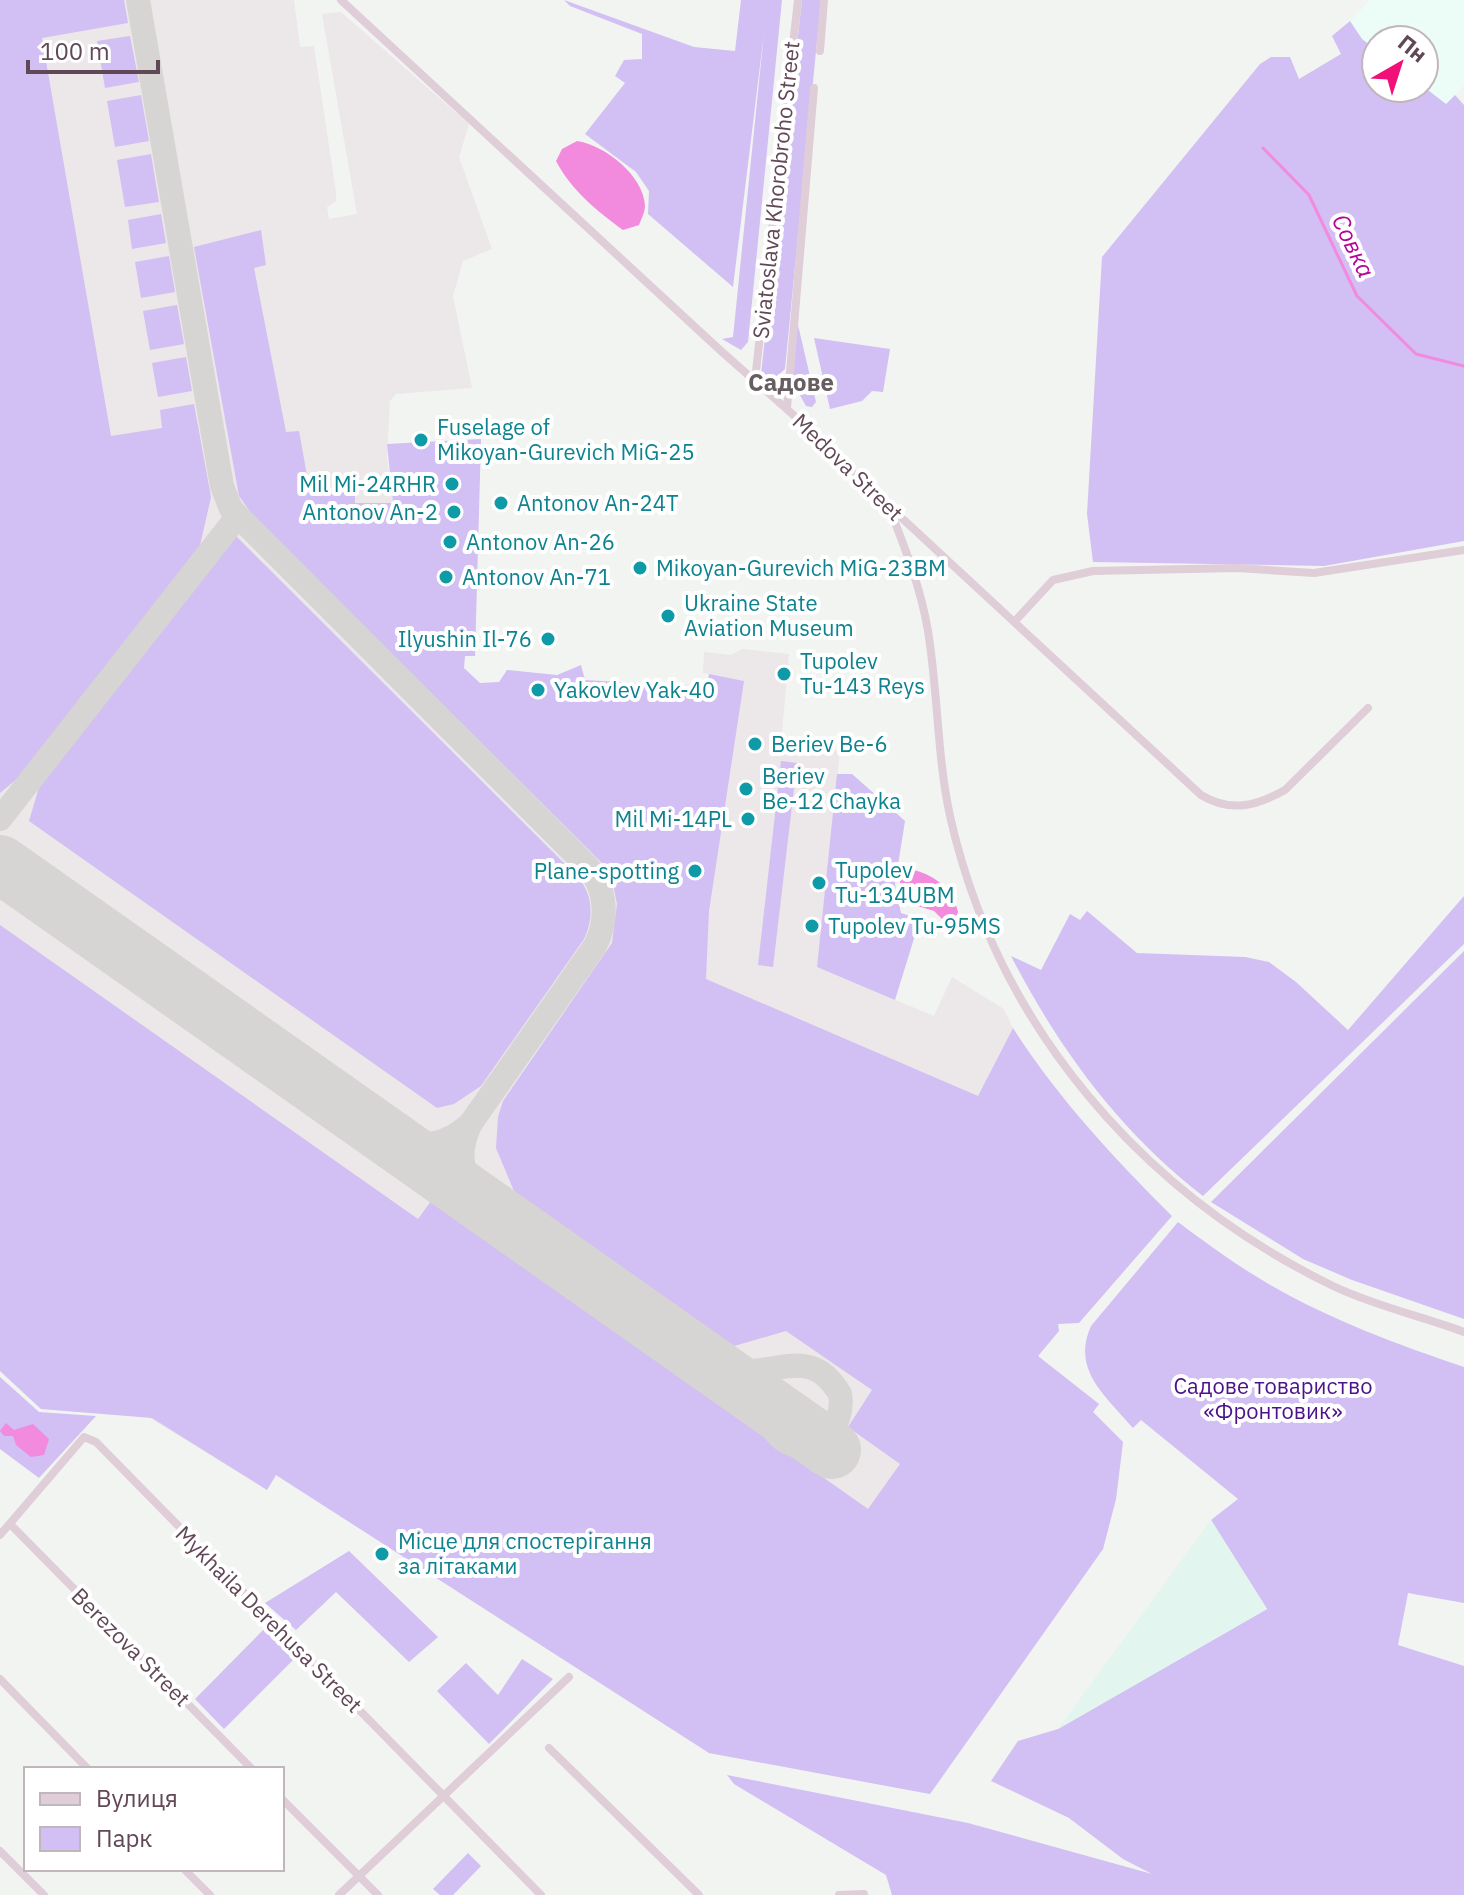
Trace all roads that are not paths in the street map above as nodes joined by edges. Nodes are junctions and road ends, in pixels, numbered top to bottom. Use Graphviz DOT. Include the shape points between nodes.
graph roads {
  1 [pos="341,0"];
  2 [pos="798,0"];
  3 [pos="824,0"];
  4 [pos="820,51"];
  5 [pos="814,88"];
  6 [pos="755,380"];
  7 [pos="787,408"];
  8 [pos="888,506"];
  9 [pos="1464,550"];
  10 [pos="1015,621"];
  11 [pos="1368,708"];
  12 [pos="1464,1332"];
  13 [pos="4,1528"];
  14 [pos="569,1677"];
  15 [pos="0,1679"];
  16 [pos="549,1748"];
  17 [pos="86,1767"];
  18 [pos="250,1767"];
  19 [pos="443,1796"];
  20 [pos="284,1801"];
  21 [pos="0,1851"];
  22 [pos="186,1871"];
  23 [pos="359,1876"];
  24 [pos="864,1894"];
  25 [pos="44,1895"];
  26 [pos="210,1895"];
  27 [pos="339,1895"];
  28 [pos="378,1895"];
  29 [pos="541,1895"];
  30 [pos="699,1895"];
  31 [pos="839,1895"];
  1 -- 6 [label="street, Medova Street"];
  2 -- 6 [label="street, Sviatoslava Khorobroho Street"];
  3 -- 4 [label="street, Sviatoslava Khorobroho Street"];
  5 -- 7 [label="street, Sviatoslava Khorobroho Street"];
  6 -- 7 [label="street, Medova Street"];
  7 -- 8 [label="street, Medova Street"];
  8 -- 10 [label="street, Medova Street"];
  8 -- 12 [label="street" via="921,595 944,787 957,845 990,940 1039,1031 1134,1148 1200,1206 1335,1287"];
  9 -- 10 [label="street" via="1314,573 1237,568 1093,571 1053,580"];
  10 -- 11 [label="street, Medova Street" via="1201,795 1224,806 1241,807 1285,790"];
  13 -- 18 [label="street, Berezova Street"];
  13 -- 19 [label="street, Mykhaila Derehusa Street" via="84,1437 96,1442"];
  14 -- 19 [label="street"];
  15 -- 17 [label="street"];
  16 -- 30 [label="street"];
  19 -- 23 [label="street"];
  19 -- 29 [label="street, Mykhaila Derehusa Street"];
  20 -- 23 [label="street"];
  21 -- 25 [label="street"];
  22 -- 26 [label="street"];
  23 -- 27 [label="street"];
  23 -- 28 [label="street"];
  24 -- 31 [label="street"];
}
